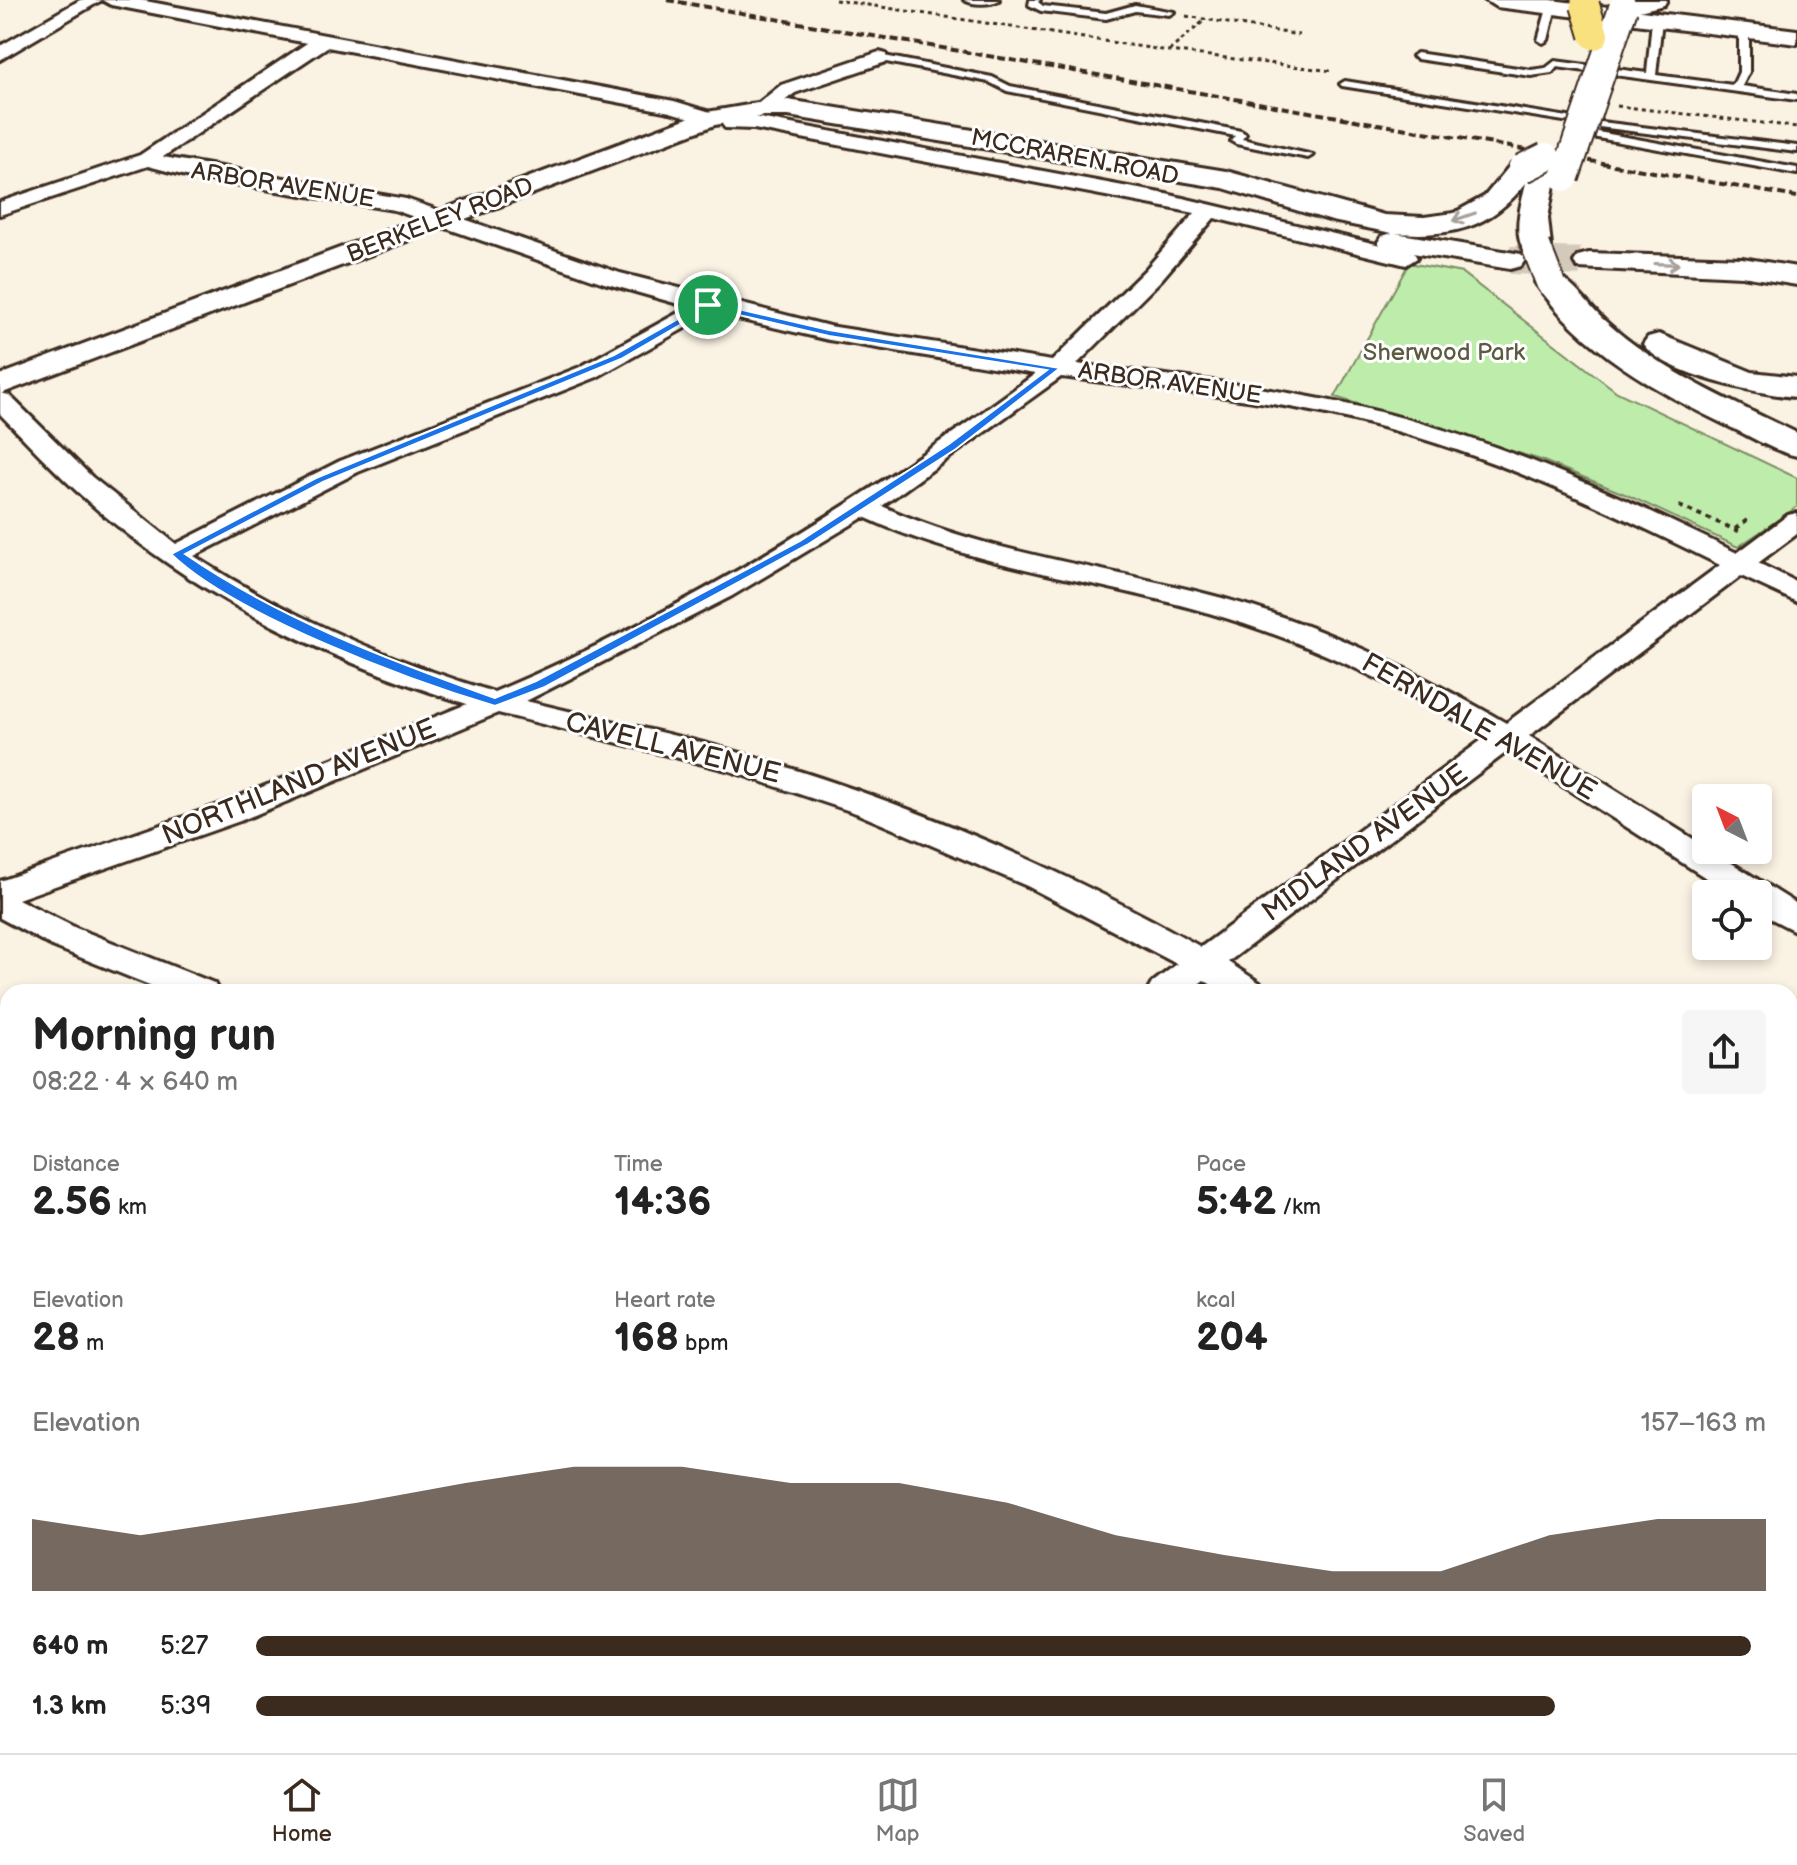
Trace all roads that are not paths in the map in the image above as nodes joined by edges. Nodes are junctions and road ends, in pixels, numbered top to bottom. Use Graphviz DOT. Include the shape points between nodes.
graph roads {
  1 [pos="93,0"];
  2 [pos="111,0"];
  3 [pos="969,0"];
  4 [pos="994,0"];
  5 [pos="1035,0"];
  6 [pos="1496,0"];
  7 [pos="1610,4"];
  8 [pos="1551,7"];
  9 [pos="1656,10"];
  10 [pos="1169,12"];
  11 [pos="1744,31"];
  12 [pos="1797,37"];
  13 [pos="324,40"];
  14 [pos="1543,40"];
  15 [pos="0,54"];
  16 [pos="1417,56"];
  17 [pos="879,58"];
  18 [pos="1651,76"];
  19 [pos="1345,78"];
  20 [pos="1736,88"];
  21 [pos="1797,97"];
  22 [pos="760,110"];
  23 [pos="721,121"];
  24 [pos="1595,123"];
  25 [pos="1797,149"];
  26 [pos="1308,155"];
  27 [pos="147,159"];
  28 [pos="1544,169"];
  29 [pos="1797,171"];
  30 [pos="0,209"];
  31 [pos="1209,210"];
  32 [pos="444,218"];
  33 [pos="1535,251"];
  34 [pos="1406,258"];
  35 [pos="1571,275"];
  36 [pos="1797,276"];
  37 [pos="708,305"];
  38 [pos="1600,314"];
  39 [pos="1055,368"];
  40 [pos="0,385"];
  41 [pos="1797,387"];
  42 [pos="0,400"];
  43 [pos="1797,428"];
  44 [pos="1797,446"];
  45 [pos="863,507"];
  46 [pos="1797,521"];
  47 [pos="177,554"];
  48 [pos="1740,563"];
  49 [pos="1797,593"];
  50 [pos="495,702"];
  51 [pos="1506,739"];
  52 [pos="1733,880"];
  53 [pos="0,893"];
  54 [pos="0,904"];
  55 [pos="1772,904"];
  56 [pos="1797,920"];
  57 [pos="1203,962"];
  58 [pos="182,984"];
  59 [pos="1174,984"];
  60 [pos="1236,984"];
  1 -- 15 [label="street"];
  2 -- 13 [label="street, MCCRAREN ROAD"];
  3 -- 4 [label="lane"];
  5 -- 10 [label="lane" via="1032,3 1041,8 1106,16 1135,8"];
  6 -- 8 [label="street"];
  7 -- 9 [label="main road"];
  7 -- 28 [label="main road, bridge"];
  7 -- 28 [label="main road"];
  8 -- 9 [label="street"];
  8 -- 14 [label="lane"];
  9 -- 11 [label="street"];
  9 -- 18 [label="lane"];
  11 -- 12 [label="street"];
  11 -- 20 [label="lane" via="1744,72"];
  13 -- 23 [label="street, MCCRAREN ROAD" via="674,107"];
  13 -- 27 [label="street"];
  16 -- 18 [label="lane" via="1531,73 1549,71 1555,64"];
  17 -- 22 [label="street, BERKELEY ROAD" via="788,89"];
  17 -- 26 [label="lane" via="1241,134 1236,141"];
  18 -- 20 [label="lane"];
  19 -- 24 [label="lane"];
  20 -- 21 [label="lane"];
  22 -- 23 [label="street, BERKELEY ROAD"];
  28 -- 22 [label="main road, one-way" via="1472,215 1431,225 1373,224 1226,180 788,108"];
  22 -- 33 [label="main road" via="1233,201 1362,236"];
  23 -- 31 [label="street, MCCRAREN ROAD"];
  23 -- 32 [label="street, BERKELEY ROAD"];
  24 -- 25 [label="lane"];
  24 -- 29 [label="lane" via="1592,134 1599,137"];
  27 -- 30 [label="street"];
  27 -- 32 [label="street, ARBOR AVENUE" via="186,170 348,194"];
  28 -- 33 [label="main road" via="1533,218"];
  31 -- 34 [label="street, MCCRAREN ROAD"];
  31 -- 39 [label="street, NORTHLAND AVENUE" via="1153,275"];
  32 -- 37 [label="street, ARBOR AVENUE" via="518,247"];
  32 -- 40 [label="street, BERKELEY ROAD"];
  33 -- 35 [label="main road"];
  35 -- 36 [label="main road, one-way" via="1742,267"];
  35 -- 38 [label="main road"];
  35 -- 44 [label="main road" via="1599,337 1695,395"];
  37 -- 39 [label="street, ARBOR AVENUE" via="829,333"];
  37 -- 47 [label="street" via="618,357 332,474"];
  38 -- 41 [label="main road" via="1719,372 1753,383"];
  38 -- 43 [label="main road" via="1644,349"];
  39 -- 45 [label="street, NORTHLAND AVENUE"];
  39 -- 48 [label="street, ARBOR AVENUE" via="1255,393 1383,420 1524,464"];
  42 -- 47 [label="street, CAVELL AVENUE" via="94,494"];
  45 -- 50 [label="street, NORTHLAND AVENUE" via="722,590"];
  45 -- 51 [label="street, FERNDALE AVENUE" via="1004,559 1263,619 1381,666"];
  46 -- 48 [label="street, MIDLAND AVENUE"];
  47 -- 50 [label="street, CAVELL AVENUE" via="277,615 388,664"];
  48 -- 49 [label="street, ARBOR AVENUE"];
  48 -- 51 [label="street, MIDLAND AVENUE"];
  50 -- 53 [label="street, NORTHLAND AVENUE" via="229,813"];
  50 -- 57 [label="street, CAVELL AVENUE" via="689,749 884,811 1156,934"];
  51 -- 52 [label="street, FERNDALE AVENUE"];
  51 -- 57 [label="street, MIDLAND AVENUE"];
  54 -- 58 [label="street" via="64,937"];
  55 -- 56 [label="street, FERNDALE AVENUE"];
  57 -- 59 [label="street, MIDLAND AVENUE"];
  57 -- 60 [label="street, CAVELL AVENUE"];
}
